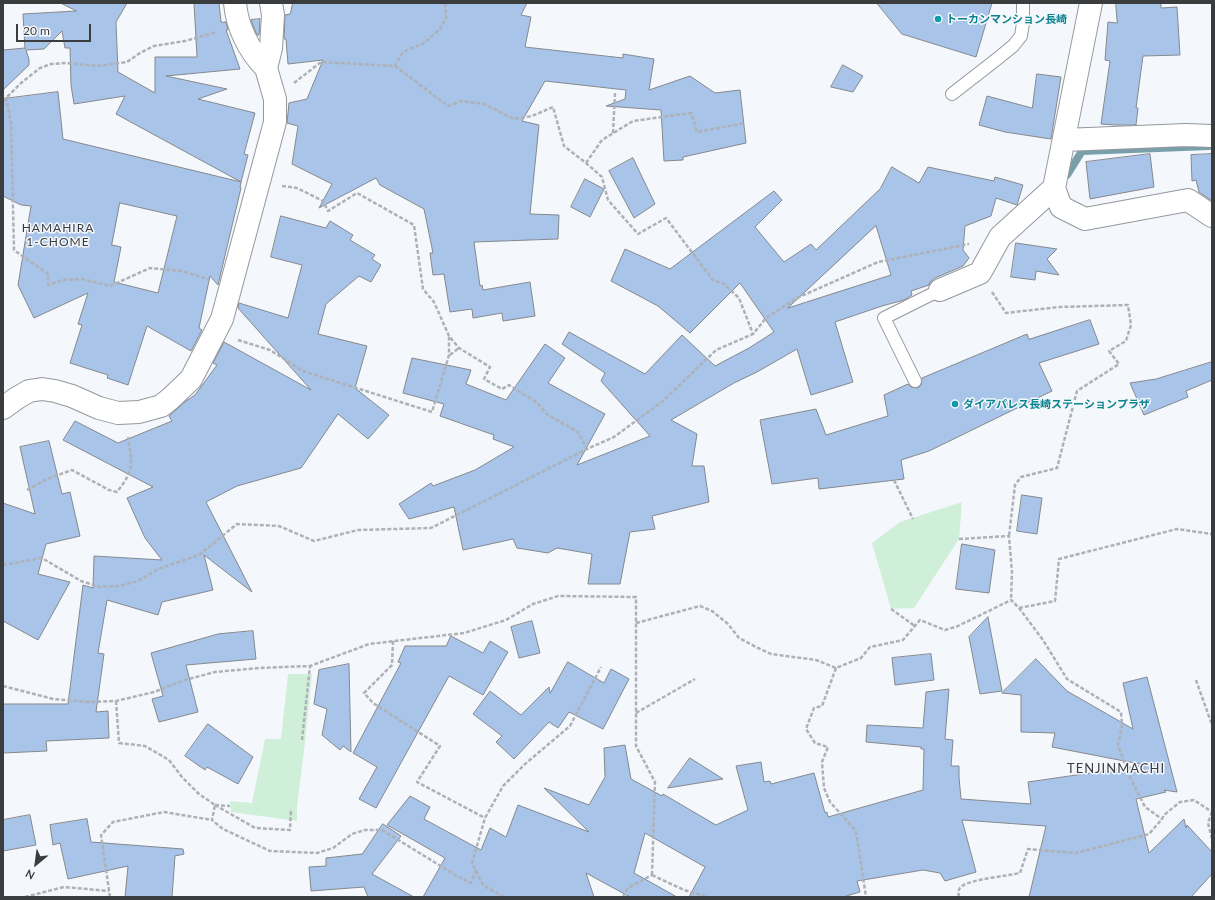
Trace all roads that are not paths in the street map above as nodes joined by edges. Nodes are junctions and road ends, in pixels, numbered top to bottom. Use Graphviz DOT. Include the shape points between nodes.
graph roads {
  1 [pos="235,3"];
  2 [pos="272,3"];
  3 [pos="1022,3"];
  4 [pos="1091,3"];
  5 [pos="266,68"];
  6 [pos="952,94"];
  7 [pos="1212,136"];
  8 [pos="1064,140"];
  9 [pos="1054,188"];
  10 [pos="1212,216"];
  11 [pos="940,290"];
  12 [pos="915,381"];
  13 [pos="3,408"];
  1 -- 5 [label="street" via="240,26 248,45"];
  2 -- 5 [label="street" via="271,48"];
  3 -- 6 [label="lane" via="1021,36 998,60"];
  4 -- 8 [label="street"];
  5 -- 13 [label="street" via="275,99 275,122 222,319 191,379 160,406 139,412 118,412 99,408 72,396 42,389 29,391"];
  7 -- 8 [label="street"];
  8 -- 9 [label="street"];
  9 -- 10 [label="street" via="1061,207 1084,219 1188,200"];
  9 -- 11 [label="street" via="1000,237 980,273"];
  11 -- 12 [label="lane" via="884,318"];
}
